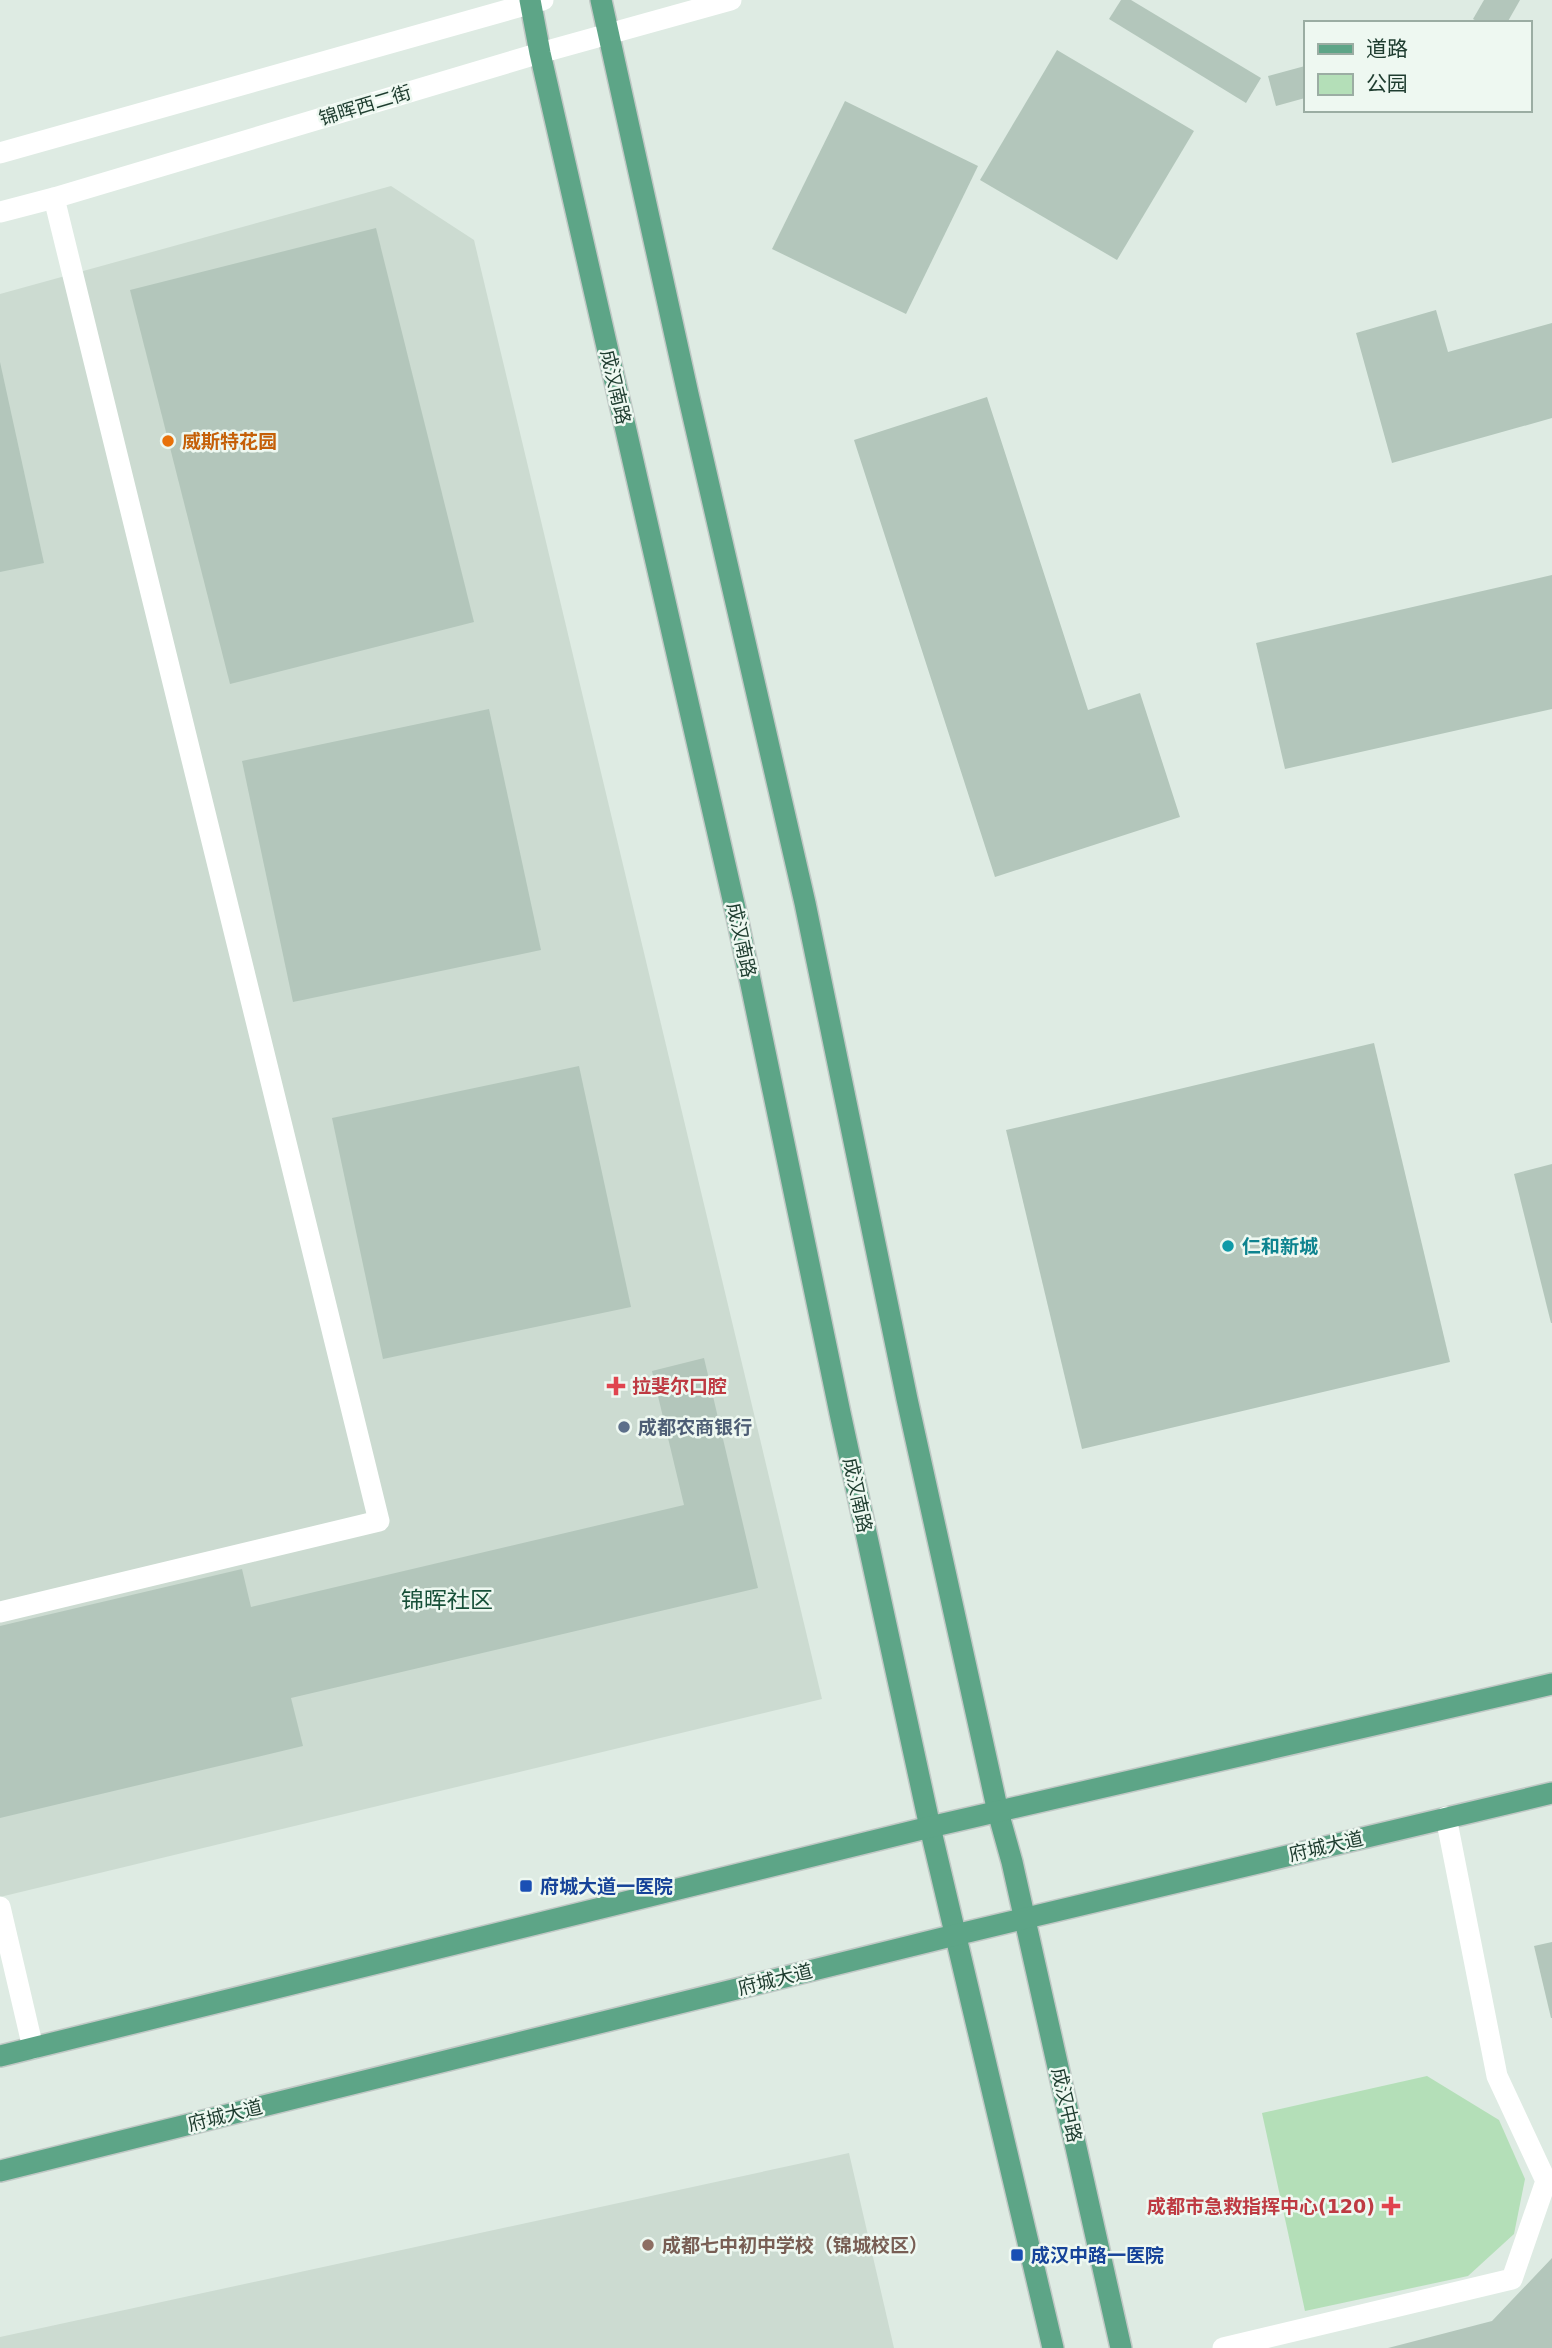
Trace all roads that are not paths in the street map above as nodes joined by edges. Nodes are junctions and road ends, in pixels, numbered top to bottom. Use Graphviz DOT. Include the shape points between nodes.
graph roads {
  1 [pos="600,0"];
  2 [pos="731,0"];
  3 [pos="534,1"];
  4 [pos="608,34"];
  5 [pos="540,53"];
  6 [pos="0,153"];
  7 [pos="54,198"];
  8 [pos="0,212"];
  9 [pos="0,1612"];
  10 [pos="1552,1684"];
  11 [pos="1552,1793"];
  12 [pos="998,1812"];
  13 [pos="1446,1817"];
  14 [pos="930,1826"];
  15 [pos="0,1907"];
  16 [pos="1025,1918"];
  17 [pos="955,1935"];
  18 [pos="33,2048"];
  19 [pos="0,2056"];
  20 [pos="0,2171"];
  21 [pos="1264,2343"];
  22 [pos="1053,2348"];
  23 [pos="1122,2348"];
  24 [pos="1223,2348"];
  1 -- 4 [label="main road"];
  2 -- 4 [label="street, 锦晖西二街"];
  3 -- 5 [label="main road, 成汉南路"];
  3 -- 6 [label="street"];
  4 -- 5 [label="street, 锦晖西二街"];
  4 -- 12 [label="main road" via="805,903"];
  5 -- 7 [label="street, 锦晖西二街"];
  5 -- 14 [label="main road, 成汉南路" via="737,917"];
  7 -- 8 [label="street, 锦晖西二街"];
  7 -- 9 [label="street" via="379,1521"];
  10 -- 12 [label="main road"];
  11 -- 13 [label="main road, 府城大道"];
  12 -- 14 [label="main road"];
  12 -- 16 [label="main road, 成汉中路"];
  13 -- 16 [label="main road, 府城大道"];
  13 -- 21 [label="street" via="1496,2076 1546,2181 1512,2279"];
  14 -- 17 [label="main road, 成汉南路"];
  14 -- 18 [label="main road"];
  15 -- 18 [label="street"];
  16 -- 17 [label="main road, 府城大道"];
  16 -- 23 [label="main road, 成汉中路"];
  17 -- 20 [label="main road, 府城大道"];
  17 -- 22 [label="main road"];
  18 -- 19 [label="main road"];
  21 -- 24 [label="street"];
}
